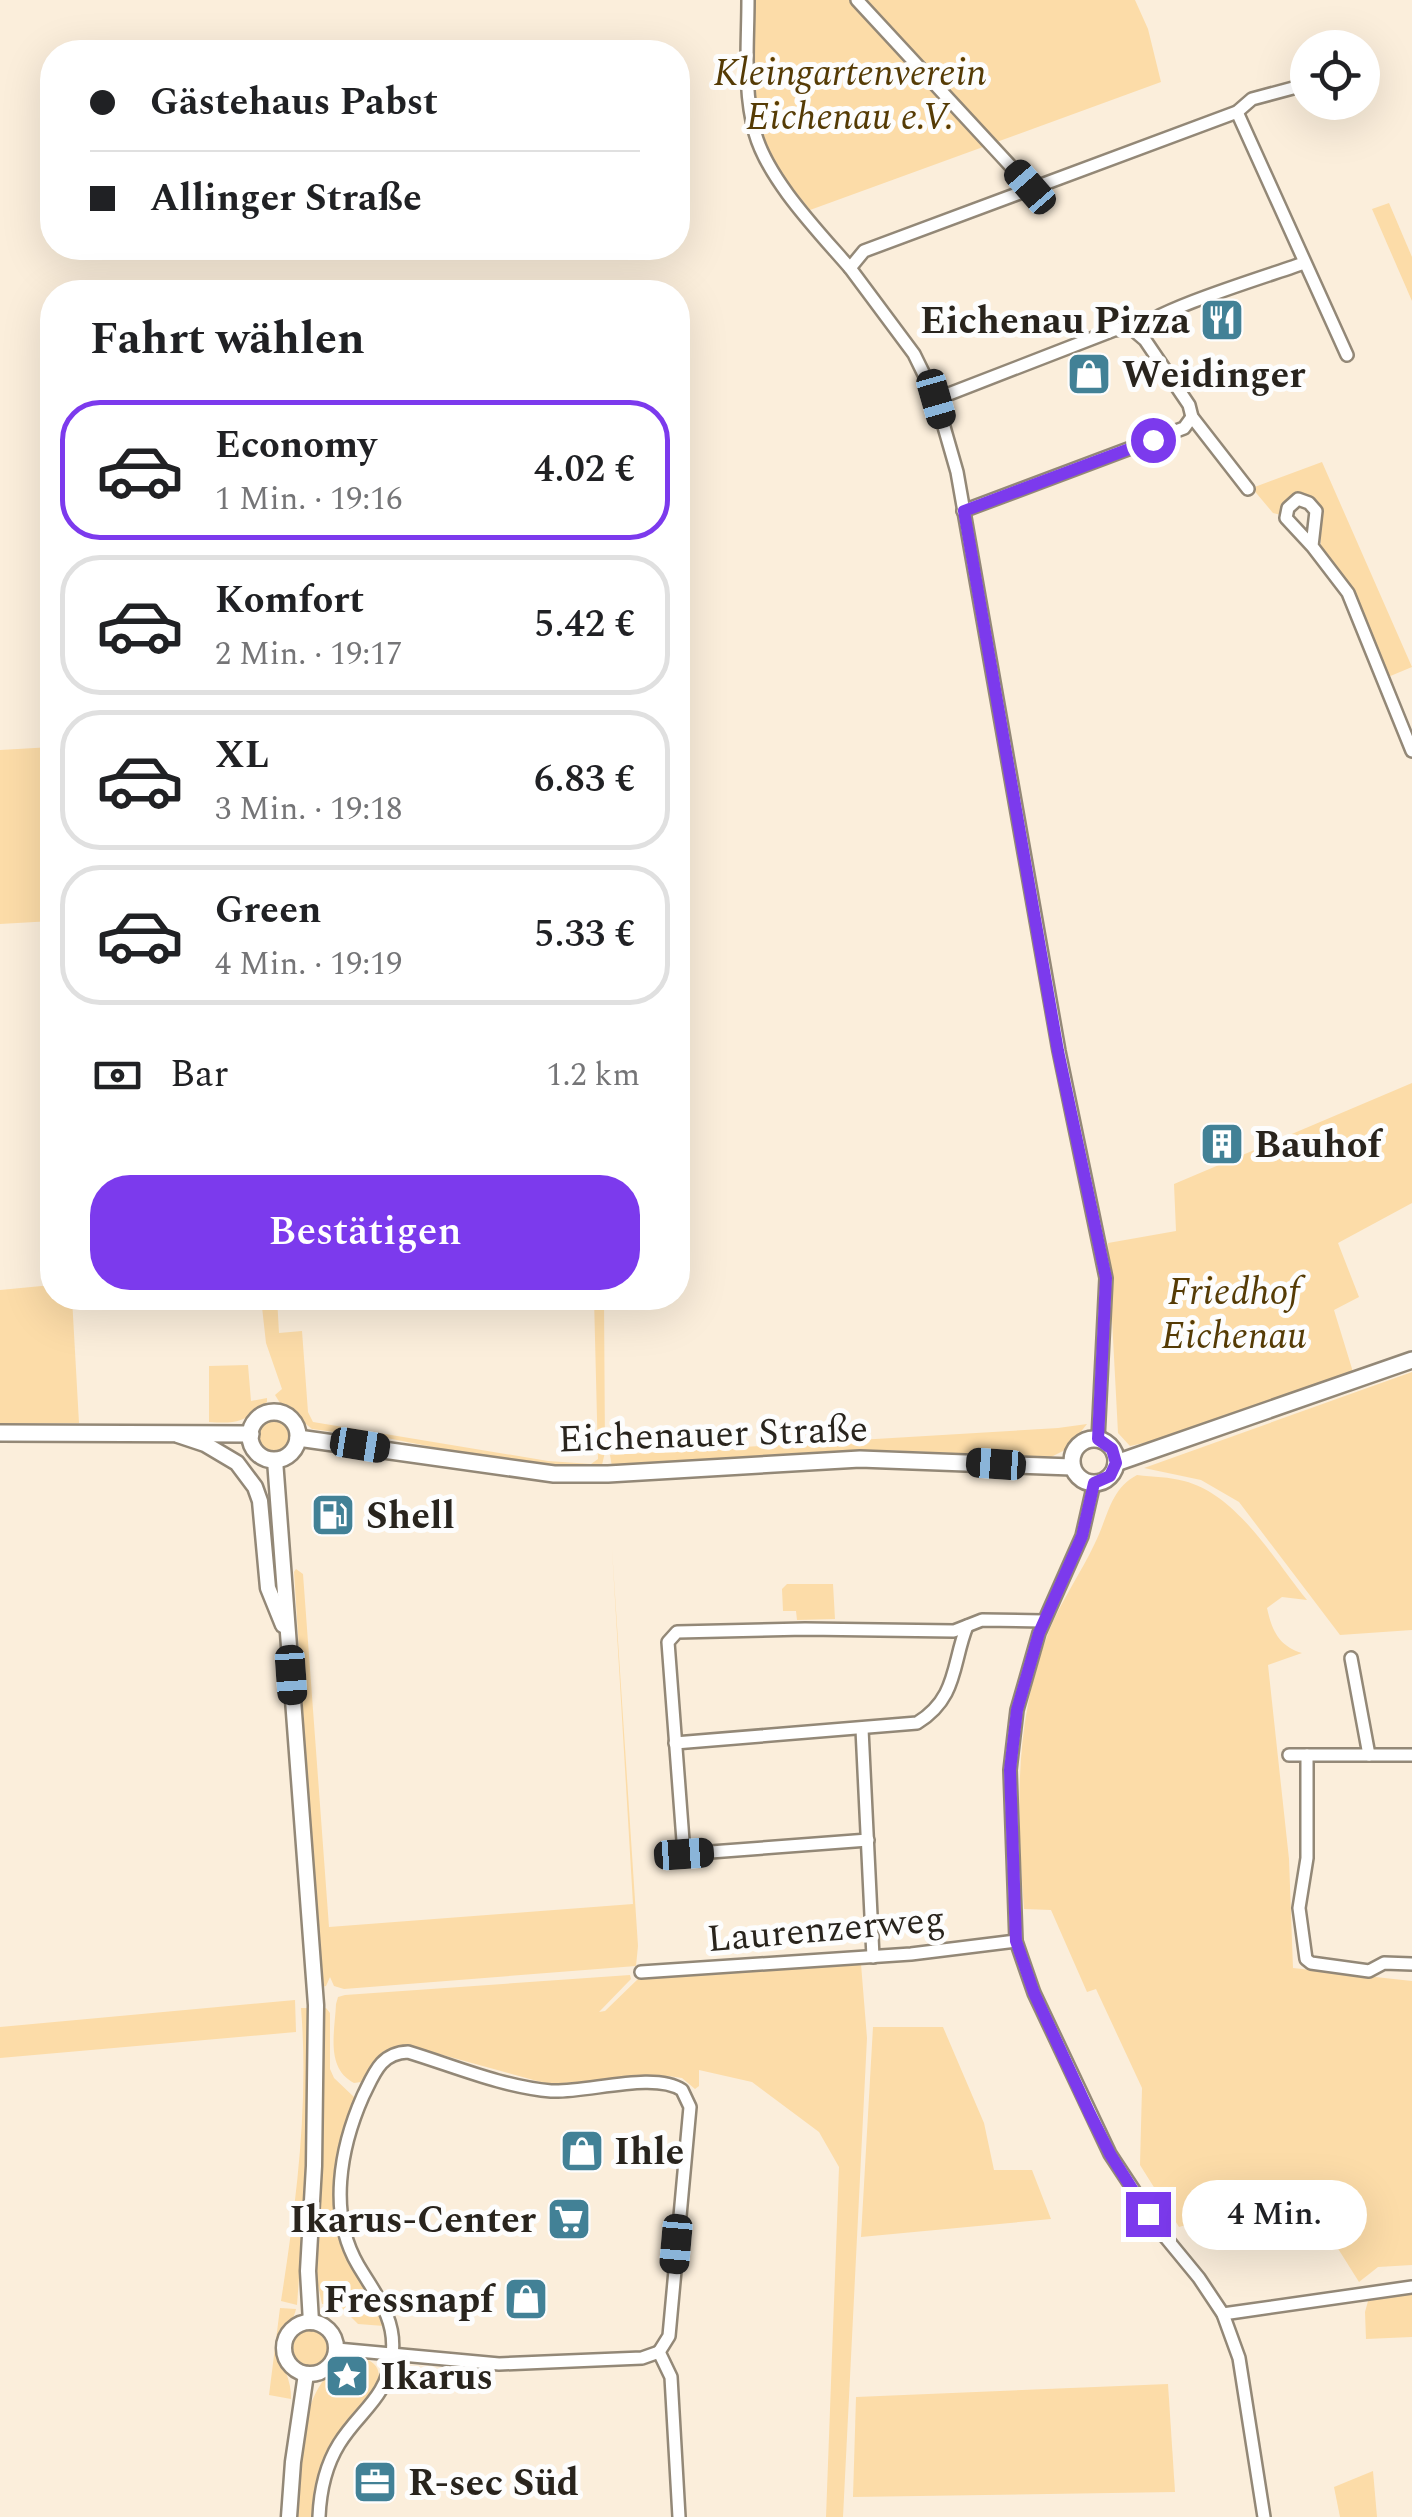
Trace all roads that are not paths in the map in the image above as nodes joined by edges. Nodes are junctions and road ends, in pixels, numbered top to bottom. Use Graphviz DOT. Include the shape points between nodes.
graph roads {
  1 [pos="748,0"];
  2 [pos="858,0"];
  3 [pos="1290,89"];
  4 [pos="1237,112"];
  5 [pos="1030,187"];
  6 [pos="1304,262"];
  7 [pos="852,264"];
  8 [pos="1136,331"];
  9 [pos="1346,355"];
  10 [pos="936,399"];
  11 [pos="1192,417"];
  12 [pos="1248,489"];
  13 [pos="964,511"];
  14 [pos="1312,546"];
  15 [pos="1412,751"];
  16 [pos="1412,1360"];
  17 [pos="174,1432"];
  18 [pos="0,1433"];
  19 [pos="251,1434"];
  20 [pos="298,1438"];
  21 [pos="1098,1439"];
  22 [pos="275,1460"];
  23 [pos="1116,1463"];
  24 [pos="1072,1467"];
  25 [pos="1094,1483"];
  26 [pos="1044,1621"];
  27 [pos="967,1626"];
  28 [pos="288,1635"];
  29 [pos="1352,1658"];
  30 [pos="862,1729"];
  31 [pos="674,1743"];
  32 [pos="1289,1754"];
  33 [pos="1307,1755"];
  34 [pos="1369,1755"];
  35 [pos="1412,1756"];
  36 [pos="868,1840"];
  37 [pos="1016,1941"];
  38 [pos="873,1957"];
  39 [pos="1412,1964"];
  40 [pos="641,1972"];
  41 [pos="1412,2287"];
  42 [pos="1223,2314"];
  43 [pos="310,2322"];
  44 [pos="336,2349"];
  45 [pos="659,2352"];
  46 [pos="393,2354"];
  47 [pos="306,2374"];
  48 [pos="289,2517"];
  49 [pos="319,2517"];
  50 [pos="679,2517"];
  51 [pos="1264,2517"];
  1 -- 7 [label="street" via="747,86 756,136 795,201"];
  2 -- 5 [label="street"];
  3 -- 4 [label="street" via="1252,99"];
  4 -- 5 [label="street"];
  4 -- 6 [label="street"];
  5 -- 7 [label="street" via="864,250"];
  6 -- 8 [label="street" via="1169,312"];
  6 -- 9 [label="street"];
  7 -- 10 [label="street" via="914,354"];
  8 -- 10 [label="street" via="1114,330"];
  8 -- 11 [label="street"];
  10 -- 13 [label="street"];
  11 -- 12 [label="street"];
  11 -- 13 [label="street" via="1184,428"];
  13 -- 21 [label="street" via="1058,1051 1106,1278"];
  14 -- 15 [label="street" via="1356,607"];
  16 -- 23 [label="main road"];
  17 -- 18 [label="main road"];
  17 -- 19 [label="main road"];
  17 -- 28 [label="street" via="227,1456 255,1487 268,1588"];
  19 -- 20 [label="main road" via="257,1420 277,1413 293,1421"];
  19 -- 22 [label="main road" via="257,1452"];
  20 -- 22 [label="main road" via="288,1456"];
  20 -- 24 [label="main road, Eichenauer Straße" via="554,1474 860,1459"];
  21 -- 23 [label="main road" via="1112,1449"];
  21 -- 24 [label="main road" via="1075,1449"];
  22 -- 28 [label="street"];
  23 -- 25 [label="main road" via="1110,1476"];
  24 -- 25 [label="main road"];
  25 -- 26 [label="street" via="1082,1536"];
  26 -- 27 [label="street" via="982,1620"];
  26 -- 37 [label="street" via="1023,1681 1011,1757"];
  27 -- 30 [label="street" via="936,1709 907,1725"];
  27 -- 31 [label="street" via="677,1632 668,1642"];
  28 -- 43 [label="street" via="316,2004"];
  29 -- 34 [label="street"];
  30 -- 31 [label="street"];
  30 -- 36 [label="street"];
  31 -- 36 [label="street" via="684,1854"];
  32 -- 33 [label="street"];
  33 -- 34 [label="street"];
  33 -- 39 [label="street" via="1307,1858 1299,1908 1306,1959 1369,1970"];
  34 -- 35 [label="street"];
  36 -- 38 [label="street"];
  37 -- 38 [label="street, Laurenzerweg"];
  37 -- 42 [label="street" via="1110,2154"];
  38 -- 40 [label="street, Laurenzerweg"];
  41 -- 42 [label="street"];
  42 -- 51 [label="street" via="1239,2358"];
  43 -- 44 [label="street" via="330,2331"];
  43 -- 47 [label="street" via="294,2328 285,2342 286,2358"];
  44 -- 46 [label="street"];
  44 -- 47 [label="street" via="326,2369"];
  45 -- 46 [label="street" via="530,2364"];
  45 -- 46 [label="street" via="668,2336 690,2107 682,2090 661,2082 554,2091 408,2052 378,2066 349,2132 341,2184 346,2239 388,2315"];
  45 -- 50 [label="street" via="671,2377"];
  46 -- 49 [label="street" via="385,2386 330,2461"];
  47 -- 48 [label="street"];
}
